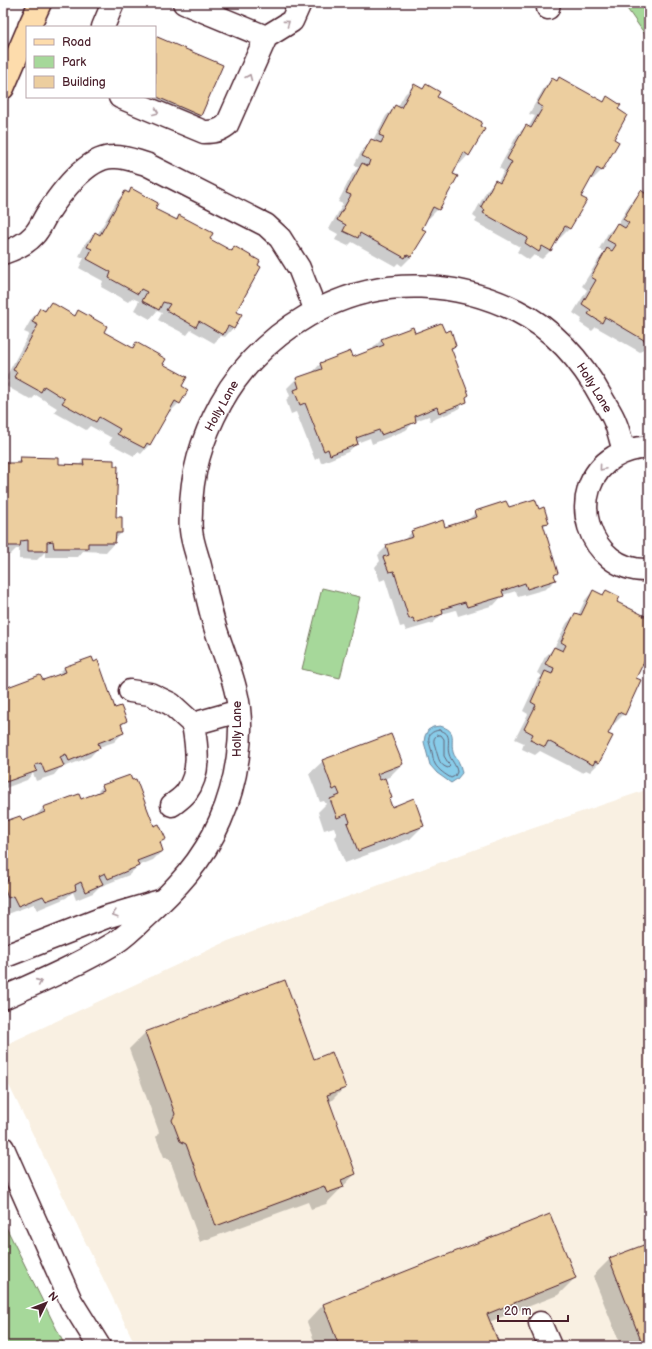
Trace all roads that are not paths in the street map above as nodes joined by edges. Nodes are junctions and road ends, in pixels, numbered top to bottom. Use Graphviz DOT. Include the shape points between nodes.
graph roads {
  1 [pos="40,3"];
  2 [pos="113,3"];
  3 [pos="184,3"];
  4 [pos="300,3"];
  5 [pos="29,26"];
  6 [pos="103,26"];
  7 [pos="26,34"];
  8 [pos="266,36"];
  9 [pos="3,88"];
  10 [pos="122,98"];
  11 [pos="3,253"];
  12 [pos="316,311"];
  13 [pos="649,448"];
  14 [pos="624,452"];
  15 [pos="649,570"];
  16 [pos="130,691"];
  17 [pos="239,711"];
  18 [pos="193,724"];
  19 [pos="172,805"];
  20 [pos="165,899"];
  21 [pos="3,957"];
  22 [pos="3,998"];
  23 [pos="3,1148"];
  24 [pos="540,1323"];
  25 [pos="99,1346"];
  26 [pos="550,1346"];
  1 -- 5 [label="main road"];
  2 -- 6 [label="street"];
  3 -- 8 [label="street"];
  8 -- 4 [label="street, one-way" via="292,21"];
  7 -- 9 [label="main road"];
  10 -- 8 [label="street, one-way" via="204,132 221,130 227,125"];
  11 -- 12 [label="street" via="18,248 35,235 48,212 81,171 94,162 112,156 130,159 146,164 266,225 280,238 299,268"];
  12 -- 14 [label="street, Holly Lane" via="356,294 404,286 453,289 500,303 542,327 577,360 592,379 615,421"];
  12 -- 17 [label="street, Holly Lane" via="274,338 239,374 212,420 195,473 191,529 213,623 237,694"];
  13 -- 14 [label="street"];
  14 -- 15 [label="street, one-way" via="607,462 594,478 586,497 586,517 592,536 604,553 621,564"];
  16 -- 18 [label="street" via="150,694 171,704"];
  17 -- 18 [label="street"];
  17 -- 20 [label="street, Holly Lane" via="237,763 220,822 199,860"];
  18 -- 19 [label="street" via="197,748 195,776 186,793"];
  20 -- 21 [label="street, Holly Lane, one-way" via="106,916"];
  22 -- 20 [label="street, Holly Lane, one-way" via="58,974 118,941"];
  23 -- 25 [label="street" via="71,1301"];
  24 -- 26 [label="street"];
}
